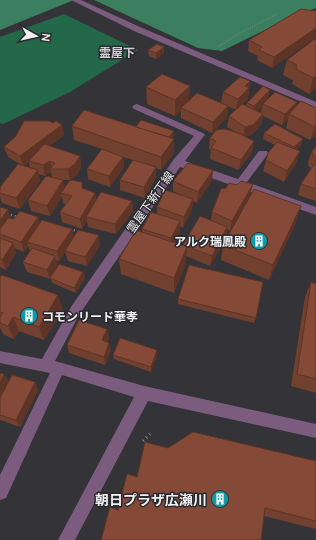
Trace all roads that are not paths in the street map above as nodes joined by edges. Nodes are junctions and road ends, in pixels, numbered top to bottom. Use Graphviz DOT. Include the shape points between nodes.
graph roads {
  1 [pos="75,0"];
  2 [pos="316,106"];
  3 [pos="137,107"];
  4 [pos="263,153"];
  5 [pos="178,162"];
  6 [pos="240,184"];
  7 [pos="316,211"];
  8 [pos="0,356"];
  9 [pos="52,367"];
  10 [pos="144,393"];
  11 [pos="316,431"];
  12 [pos="0,492"];
  13 [pos="66,540"];
  1 -- 2 [label="street"];
  3 -- 5 [label="street" via="200,135"];
  4 -- 6 [label="street"];
  5 -- 6 [label="street, 霊屋下新丁線"];
  5 -- 9 [label="street, 霊屋下新丁線" via="75,311"];
  6 -- 7 [label="street, 霊屋下新丁線"];
  8 -- 9 [label="street"];
  9 -- 10 [label="street"];
  9 -- 12 [label="street, 霊屋下新丁線"];
  10 -- 11 [label="street"];
  10 -- 13 [label="street"];
}
